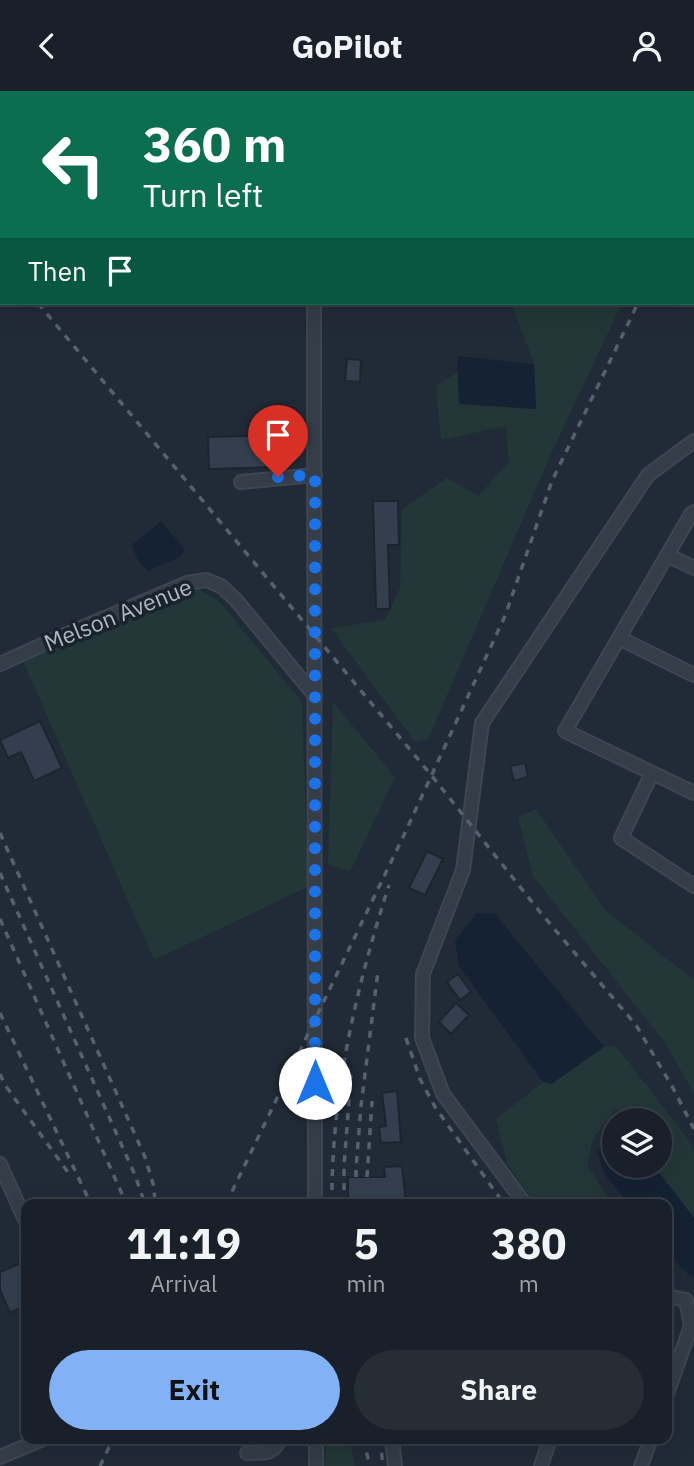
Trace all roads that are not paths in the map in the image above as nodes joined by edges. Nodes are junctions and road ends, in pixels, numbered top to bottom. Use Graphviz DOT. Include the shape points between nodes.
graph roads {
  1 [pos="314,305"];
  2 [pos="694,441"];
  3 [pos="315,475"];
  4 [pos="241,482"];
  5 [pos="694,512"];
  6 [pos="667,555"];
  7 [pos="694,568"];
  8 [pos="619,638"];
  9 [pos="0,664"];
  10 [pos="694,675"];
  11 [pos="315,696"];
  12 [pos="652,773"];
  13 [pos="694,793"];
  14 [pos="694,886"];
  15 [pos="0,1164"];
  16 [pos="315,1199"];
  17 [pos="521,1199"];
  18 [pos="21,1211"];
  19 [pos="672,1297"];
  20 [pos="672,1380"];
  21 [pos="32,1444"];
  22 [pos="277,1444"];
  23 [pos="316,1444"];
  24 [pos="393,1444"];
  25 [pos="548,1444"];
  26 [pos="649,1444"];
  27 [pos="247,1453"];
  28 [pos="0,1458"];
  29 [pos="316,1466"];
  30 [pos="395,1466"];
  31 [pos="541,1466"];
  32 [pos="641,1466"];
  1 -- 3 [label="street"];
  2 -- 17 [label="street" via="648,475 482,723 463,870 423,974 422,1038 443,1094"];
  3 -- 4 [label="street"];
  3 -- 11 [label="street"];
  5 -- 6 [label="street"];
  6 -- 7 [label="street"];
  6 -- 8 [label="street"];
  8 -- 10 [label="street"];
  8 -- 12 [label="street" via="565,731"];
  9 -- 11 [label="street, Melson Avenue" via="187,583 206,580 236,600"];
  11 -- 16 [label="street"];
  12 -- 13 [label="street"];
  12 -- 14 [label="street" via="621,838"];
  15 -- 18 [label="street"];
  19 -- 20 [label="street" via="685,1300 691,1326"];
  21 -- 28 [label="street"];
  22 -- 27 [label="street" via="272,1450"];
  23 -- 29 [label="street"];
  24 -- 30 [label="street"];
  25 -- 31 [label="street"];
  26 -- 32 [label="street"];
}
